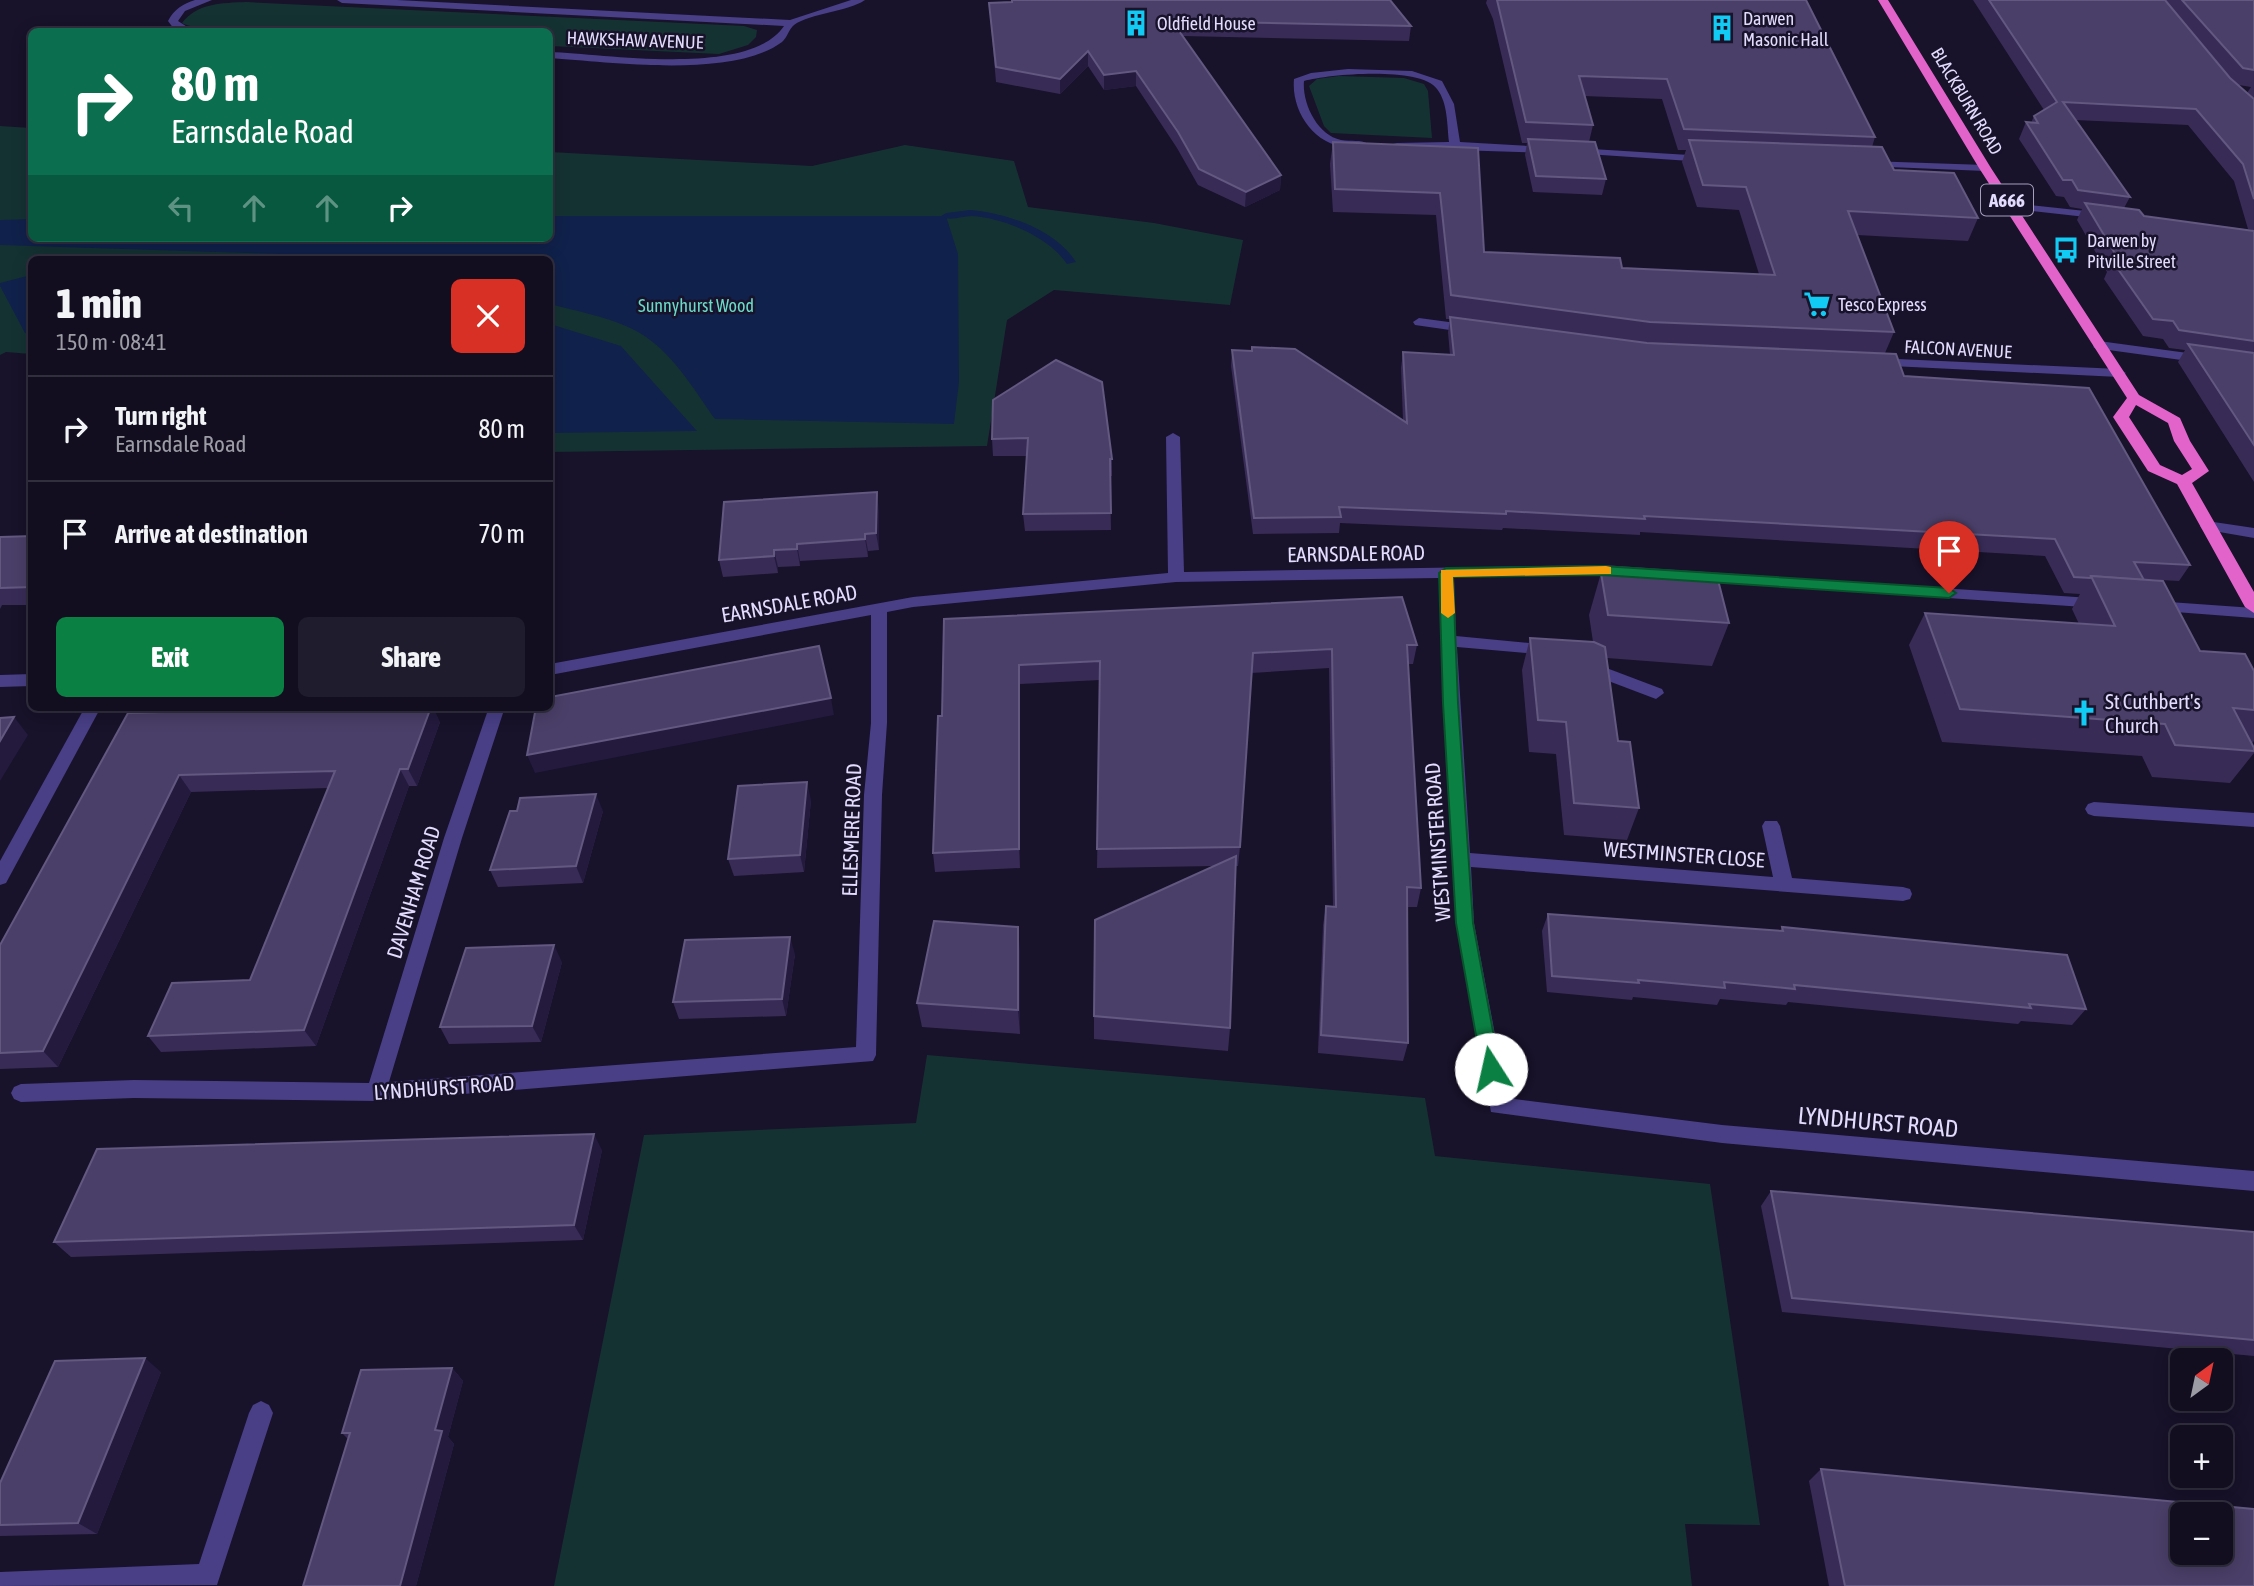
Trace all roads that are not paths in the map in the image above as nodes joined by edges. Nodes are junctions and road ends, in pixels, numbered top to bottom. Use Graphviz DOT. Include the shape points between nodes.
graph roads {
  1 [pos="207,0"];
  2 [pos="342,0"];
  3 [pos="860,0"];
  4 [pos="1883,0"];
  5 [pos="792,23"];
  6 [pos="180,28"];
  7 [pos="553,55"];
  8 [pos="1455,145"];
  9 [pos="1713,159"];
  10 [pos="1862,164"];
  11 [pos="1985,167"];
  12 [pos="2010,205"];
  13 [pos="2116,218"];
  14 [pos="1419,322"];
  15 [pos="1481,331"];
  16 [pos="2099,345"];
  17 [pos="1866,362"];
  18 [pos="2254,366"];
  19 [pos="2119,373"];
  20 [pos="2134,398"];
  21 [pos="1173,437"];
  22 [pos="2183,481"];
  23 [pos="2207,526"];
  24 [pos="2254,533"];
  25 [pos="1446,573"];
  26 [pos="1177,577"];
  27 [pos="2112,604"];
  28 [pos="2139,605"];
  29 [pos="2254,607"];
  30 [pos="879,608"];
  31 [pos="2254,612"];
  32 [pos="1449,641"];
  33 [pos="553,668"];
  34 [pos="28,680"];
  35 [pos="0,681"];
  36 [pos="1656,693"];
  37 [pos="91,711"];
  38 [pos="495,711"];
  39 [pos="2094,809"];
  40 [pos="2254,820"];
  41 [pos="1771,826"];
  42 [pos="1460,859"];
  43 [pos="0,878"];
  44 [pos="1784,884"];
  45 [pos="1903,894"];
  46 [pos="866,1055"];
  47 [pos="376,1092"];
  48 [pos="21,1093"];
  49 [pos="1498,1106"];
  50 [pos="2254,1181"];
  51 [pos="261,1413"];
  52 [pos="207,1581"];
  53 [pos="0,1586"];
  1 -- 6 [label="street" via="175,15 173,21"];
  2 -- 5 [label="street, HAWKSHAW AVENUE"];
  3 -- 5 [label="street, HAWKSHAW AVENUE"];
  4 -- 11 [label="highway, BLACKBURN ROAD / A666"];
  5 -- 7 [label="street, HAWKSHAW AVENUE" via="778,40 725,59"];
  8 -- 8 [label="street" via="1447,101 1438,83 1425,77 1353,71 1299,79 1297,90 1307,117 1330,140 1383,146"];
  8 -- 9 [label="street"];
  10 -- 11 [label="street"];
  11 -- 12 [label="highway, BLACKBURN ROAD / A666"];
  12 -- 13 [label="street"];
  12 -- 16 [label="highway, BLACKBURN ROAD / A666"];
  14 -- 15 [label="street"];
  16 -- 18 [label="street"];
  16 -- 19 [label="highway, BLACKBURN ROAD / A666"];
  17 -- 19 [label="street, FALCON AVENUE"];
  19 -- 20 [label="highway, BLACKBURN ROAD / A666"];
  20 -- 22 [label="highway" via="2121,417 2154,468"];
  20 -- 22 [label="highway, BLACKBURN ROAD / A666" via="2175,421 2202,471"];
  21 -- 26 [label="street"];
  22 -- 23 [label="highway"];
  23 -- 24 [label="street"];
  23 -- 29 [label="highway"];
  25 -- 26 [label="street, EARNSDALE ROAD"];
  25 -- 27 [label="street, EARNSDALE ROAD" via="1602,570"];
  25 -- 32 [label="street, WESTMINSTER ROAD"];
  26 -- 30 [label="street, EARNSDALE ROAD"];
  28 -- 31 [label="street"];
  30 -- 33 [label="street, EARNSDALE ROAD"];
  30 -- 46 [label="street, ELLESMERE ROAD"];
  32 -- 36 [label="street" via="1545,649"];
  32 -- 42 [label="street, WESTMINSTER ROAD"];
  34 -- 35 [label="street"];
  37 -- 43 [label="street"];
  38 -- 47 [label="street, DAVENHAM ROAD"];
  39 -- 40 [label="street"];
  41 -- 44 [label="street"];
  42 -- 44 [label="street, WESTMINSTER CLOSE"];
  42 -- 49 [label="street, WESTMINSTER ROAD" via="1465,923"];
  44 -- 45 [label="street, WESTMINSTER CLOSE"];
  46 -- 47 [label="street, LYNDHURST ROAD"];
  47 -- 48 [label="street, LYNDHURST ROAD" via="134,1089"];
  49 -- 50 [label="street, LYNDHURST ROAD" via="1722,1134"];
  51 -- 52 [label="street"];
  52 -- 53 [label="street"];
}
